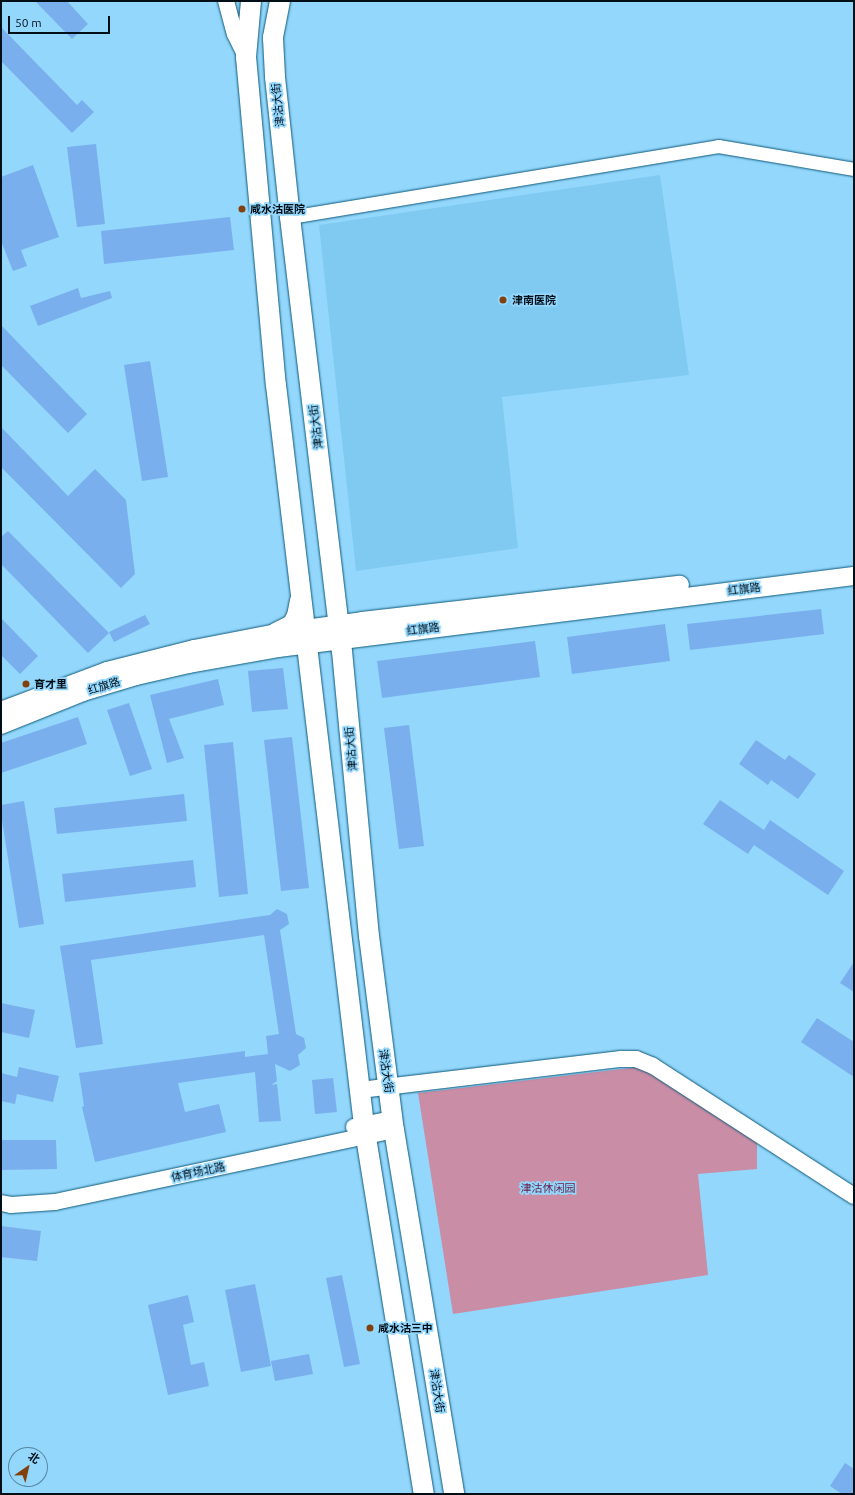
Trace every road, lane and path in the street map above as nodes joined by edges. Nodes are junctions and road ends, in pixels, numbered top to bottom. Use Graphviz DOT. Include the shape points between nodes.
graph roads {
  1 [pos="226,1"];
  2 [pos="280,1"];
  3 [pos="250,3"];
  4 [pos="246,57"];
  5 [pos="854,169"];
  6 [pos="290,217"];
  7 [pos="854,565"];
  8 [pos="854,576"];
  9 [pos="335,590"];
  10 [pos="302,592"];
  11 [pos="340,632"];
  12 [pos="309,634"];
  13 [pos="277,640"];
  14 [pos="1,711"];
  15 [pos="1,725"];
  16 [pos="388,1086"];
  17 [pos="360,1090"];
  18 [pos="394,1124"];
  19 [pos="365,1130"];
  20 [pos="1,1195"];
  21 [pos="854,1196"];
  22 [pos="1,1204"];
  23 [pos="424,1494"];
  24 [pos="454,1494"];
  1 -- 4 [label="street" via="235,34"];
  2 -- 6 [label="main road, 津沽大街" via="273,38"];
  3 -- 4 [label="main road"];
  4 -- 10 [label="main road" via="276,385"];
  5 -- 6 [label="street" via="718,146"];
  6 -- 9 [label="main road, 津沽大街"];
  7 -- 11 [label="main road, 红旗路"];
  8 -- 11 [label="main road, 红旗路"];
  9 -- 11 [label="main road, 津沽大街"];
  9 -- 12 [label="main road"];
  10 -- 12 [label="main road"];
  10 -- 13 [label="main road" via="295,621"];
  11 -- 12 [label="main road, 红旗路"];
  11 -- 16 [label="main road, 津沽大街" via="369,936"];
  12 -- 13 [label="main road, 红旗路"];
  12 -- 17 [label="main road" via="340,939"];
  13 -- 14 [label="main road, 红旗路" via="194,649 107,671"];
  13 -- 15 [label="main road, 红旗路" via="83,692"];
  16 -- 17 [label="street"];
  16 -- 18 [label="main road, 津沽大街"];
  16 -- 21 [label="street" via="636,1059 653,1066"];
  17 -- 19 [label="main road"];
  18 -- 19 [label="street, 体育场北路"];
  18 -- 24 [label="main road, 津沽大街"];
  19 -- 20 [label="street, 体育场北路" via="48,1194"];
  19 -- 22 [label="street, 体育场北路" via="55,1202"];
  19 -- 23 [label="main road"];
}
